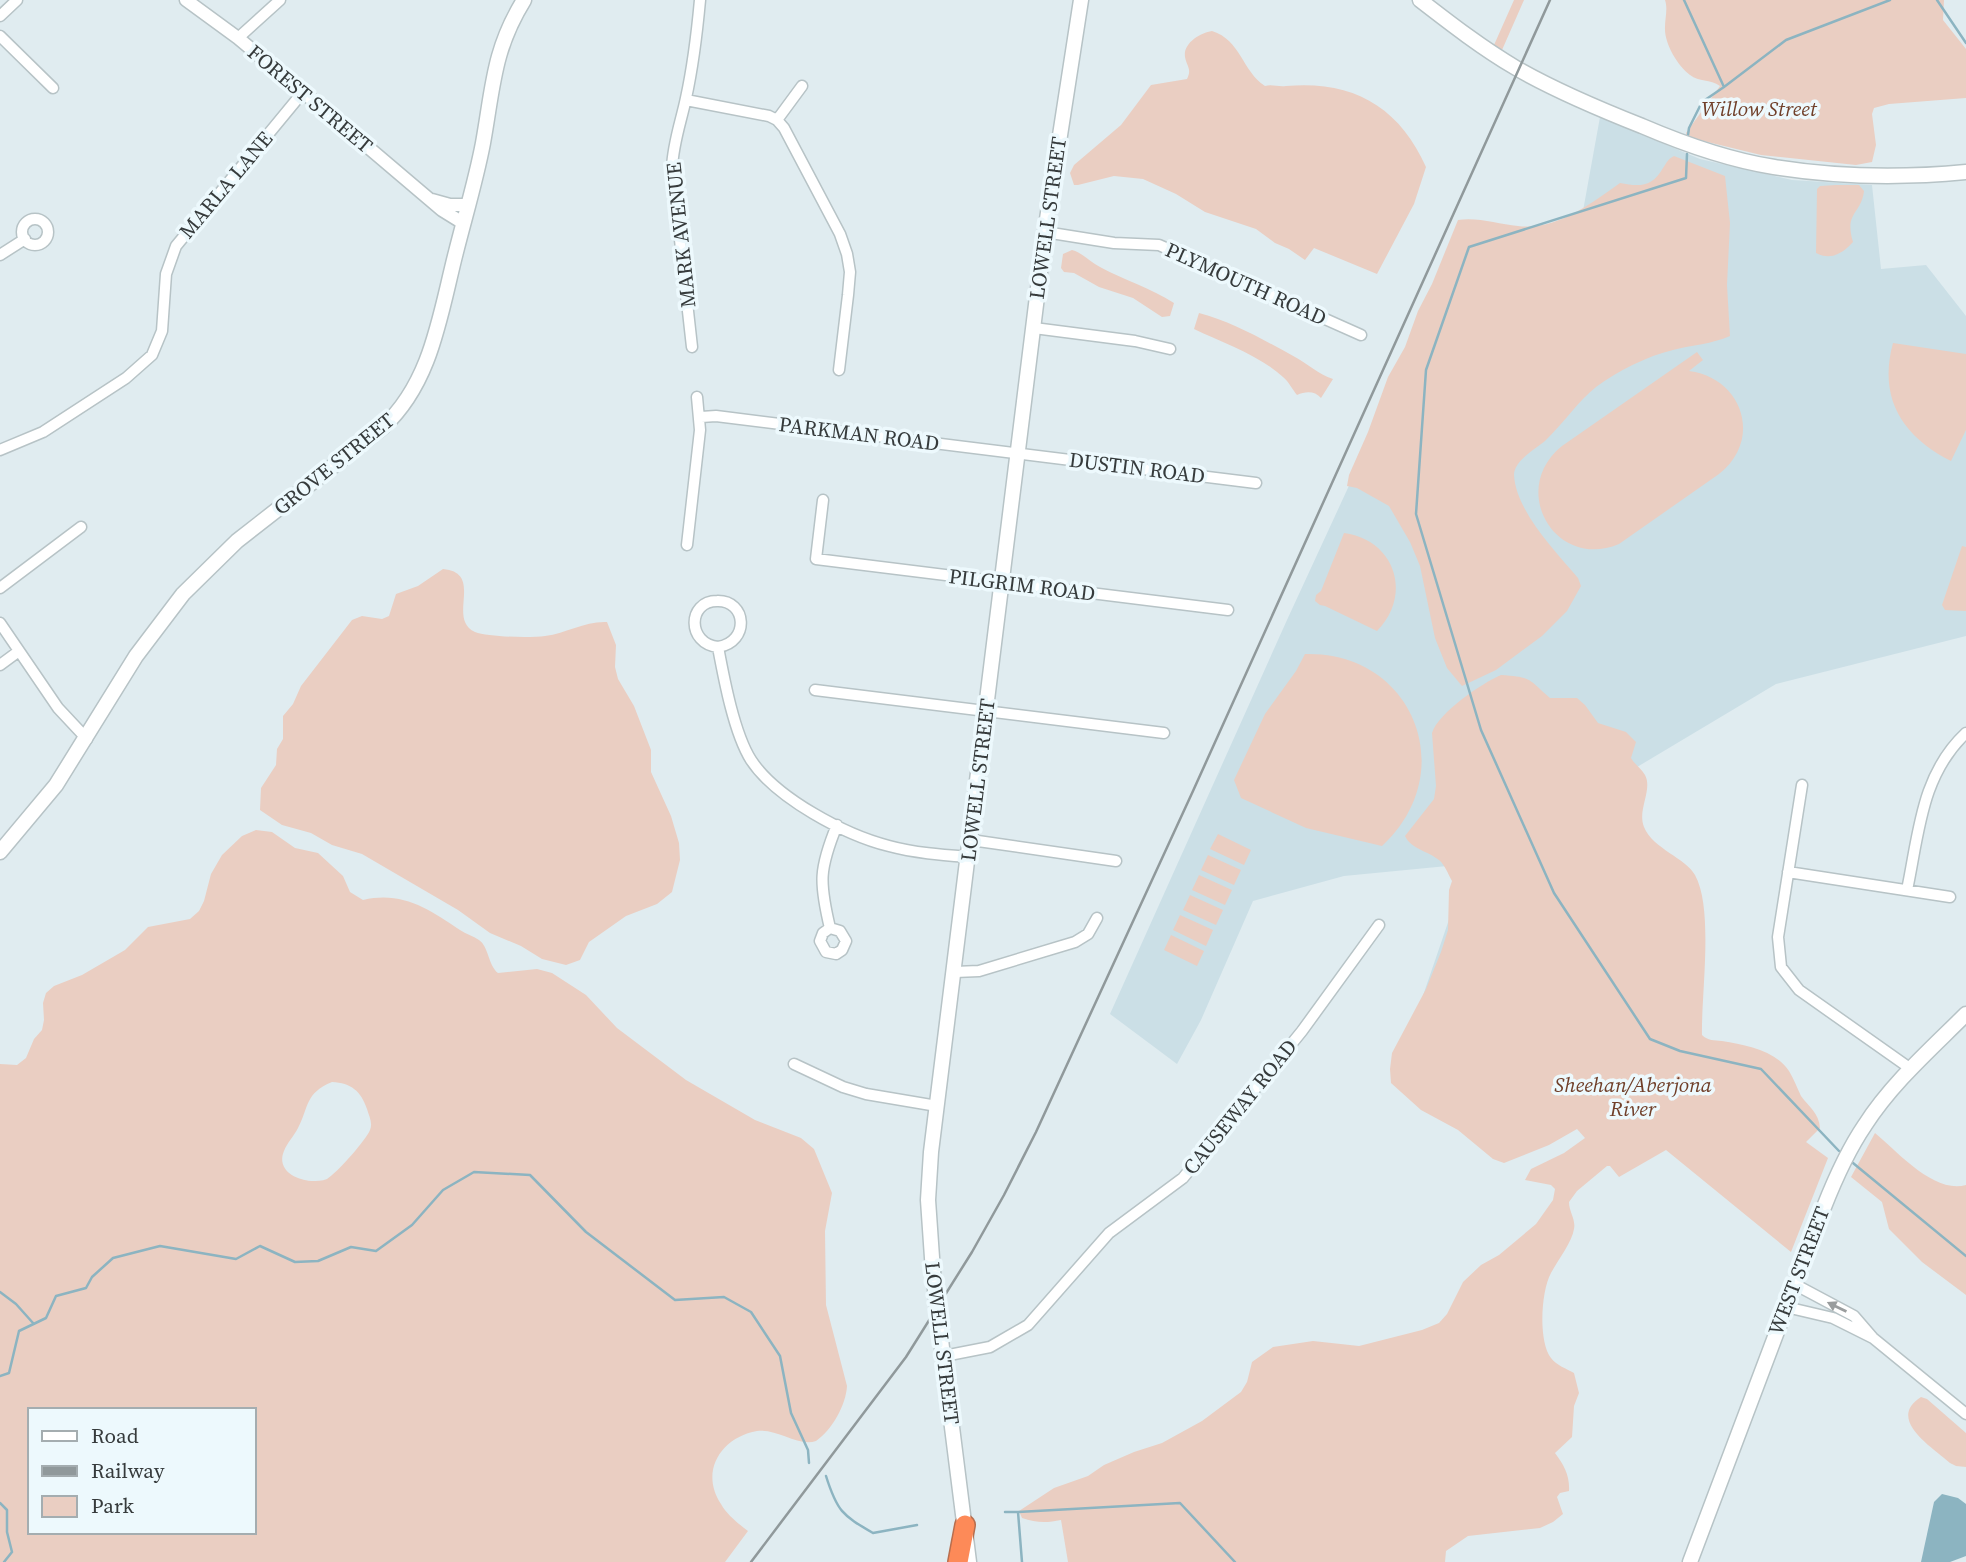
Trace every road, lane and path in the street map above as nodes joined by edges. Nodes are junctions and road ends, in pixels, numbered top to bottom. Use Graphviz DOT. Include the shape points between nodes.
graph roads {
  1 [pos="17,0"];
  2 [pos="186,0"];
  3 [pos="280,0"];
  4 [pos="524,0"];
  5 [pos="700,0"];
  6 [pos="1081,0"];
  7 [pos="1420,0"];
  8 [pos="0,16"];
  9 [pos="0,36"];
  10 [pos="237,38"];
  11 [pos="802,86"];
  12 [pos="53,88"];
  13 [pos="303,92"];
  14 [pos="686,100"];
  15 [pos="777,120"];
  16 [pos="1966,172"];
  17 [pos="432,200"];
  18 [pos="468,205"];
  19 [pos="463,223"];
  20 [pos="1045,232"];
  21 [pos="25,239"];
  22 [pos="0,254"];
  23 [pos="1034,328"];
  24 [pos="1361,335"];
  25 [pos="692,348"];
  26 [pos="1170,349"];
  27 [pos="839,370"];
  28 [pos="697,397"];
  29 [pos="701,417"];
  30 [pos="0,450"];
  31 [pos="1018,453"];
  32 [pos="1256,483"];
  33 [pos="823,500"];
  34 [pos="81,527"];
  35 [pos="687,545"];
  36 [pos="1002,582"];
  37 [pos="0,588"];
  38 [pos="1228,610"];
  39 [pos="0,622"];
  40 [pos="718,647"];
  41 [pos="19,651"];
  42 [pos="0,665"];
  43 [pos="815,690"];
  44 [pos="986,712"];
  45 [pos="1164,733"];
  46 [pos="1966,733"];
  47 [pos="87,738"];
  48 [pos="1802,785"];
  49 [pos="837,825"];
  50 [pos="971,840"];
  51 [pos="0,852"];
  52 [pos="969,857"];
  53 [pos="1116,862"];
  54 [pos="1788,872"];
  55 [pos="1907,890"];
  56 [pos="1950,897"];
  57 [pos="1097,918"];
  58 [pos="1379,925"];
  59 [pos="831,929"];
  60 [pos="955,972"];
  61 [pos="1966,1014"];
  62 [pos="794,1064"];
  63 [pos="1911,1069"];
  64 [pos="937,1106"];
  65 [pos="1794,1284"];
  66 [pos="1786,1307"];
  67 [pos="1873,1338"];
  68 [pos="944,1356"];
  69 [pos="1966,1414"];
  70 [pos="965,1525"];
  71 [pos="958,1562"];
  72 [pos="969,1562"];
  73 [pos="1690,1562"];
  1 -- 8 [label="street"];
  2 -- 10 [label="street, FOREST STREET"];
  3 -- 10 [label="street"];
  4 -- 18 [label="main road, GROVE STREET" via="497,58"];
  5 -- 14 [label="street, MARK AVENUE"];
  6 -- 20 [label="main road, LOWELL STREET"];
  7 -- 16 [label="main road" via="1518,69 1619,117 1702,149 1773,167 1818,172"];
  9 -- 12 [label="street"];
  10 -- 13 [label="street, FOREST STREET"];
  11 -- 15 [label="street"];
  13 -- 17 [label="street, FOREST STREET"];
  13 -- 30 [label="street, MARLA LANE" via="176,246 166,274 161,338 152,355 126,378 43,432"];
  14 -- 15 [label="street"];
  14 -- 25 [label="street, MARK AVENUE" via="672,168"];
  15 -- 27 [label="street" via="847,254 850,271"];
  17 -- 18 [label="street"];
  17 -- 19 [label="street, FOREST STREET"];
  18 -- 19 [label="main road, GROVE STREET"];
  19 -- 47 [label="main road, GROVE STREET" via="428,360 400,410 237,541 195,581 148,639"];
  20 -- 23 [label="main road, LOWELL STREET"];
  20 -- 24 [label="street, PLYMOUTH ROAD" via="1159,245"];
  21 -- 22 [label="street"];
  23 -- 26 [label="street"];
  23 -- 31 [label="main road, LOWELL STREET"];
  28 -- 29 [label="street"];
  29 -- 31 [label="street, PARKMAN ROAD"];
  29 -- 35 [label="street"];
  31 -- 32 [label="street, DUSTIN ROAD"];
  31 -- 36 [label="main road, LOWELL STREET"];
  33 -- 36 [label="street, PILGRIM ROAD" via="816,559"];
  34 -- 37 [label="street"];
  36 -- 38 [label="street, PILGRIM ROAD"];
  36 -- 44 [label="main road, LOWELL STREET"];
  39 -- 41 [label="street"];
  40 -- 40 [label="street" via="735,640 741,625 732,605 714,601 701,607 694,624 703,642"];
  40 -- 49 [label="street" via="751,759 781,792"];
  41 -- 42 [label="street"];
  41 -- 47 [label="street" via="58,708"];
  43 -- 44 [label="street"];
  44 -- 45 [label="street"];
  44 -- 50 [label="main road, LOWELL STREET"];
  46 -- 55 [label="street" via="1933,775"];
  47 -- 51 [label="main road, GROVE STREET" via="56,785"];
  48 -- 54 [label="street"];
  49 -- 52 [label="street" via="889,846"];
  49 -- 59 [label="street" via="821,872"];
  50 -- 52 [label="main road, LOWELL STREET"];
  50 -- 53 [label="street"];
  52 -- 60 [label="main road, LOWELL STREET"];
  54 -- 55 [label="street"];
  54 -- 63 [label="street" via="1778,943 1786,976"];
  55 -- 56 [label="street"];
  57 -- 60 [label="street" via="1088,934 1075,942 979,971"];
  58 -- 68 [label="street, CAUSEWAY ROAD" via="1302,1031 1182,1178 1109,1233 1028,1325 990,1347"];
  60 -- 64 [label="main road, LOWELL STREET"];
  61 -- 63 [label="main road, WEST STREET"];
  62 -- 64 [label="street" via="866,1094"];
  63 -- 65 [label="main road, WEST STREET" via="1865,1125 1847,1156"];
  64 -- 68 [label="main road, LOWELL STREET, bridge" via="928,1191"];
  65 -- 66 [label="main road, WEST STREET"];
  67 -- 65 [label="street, one-way" via="1846,1310"];
  66 -- 67 [label="street" via="1833,1318"];
  66 -- 73 [label="main road, WEST STREET"];
  67 -- 69 [label="street"];
  68 -- 70 [label="main road, LOWELL STREET"];
  70 -- 71 [label="highway"];
  70 -- 72 [label="main road, LOWELL STREET"];
}
